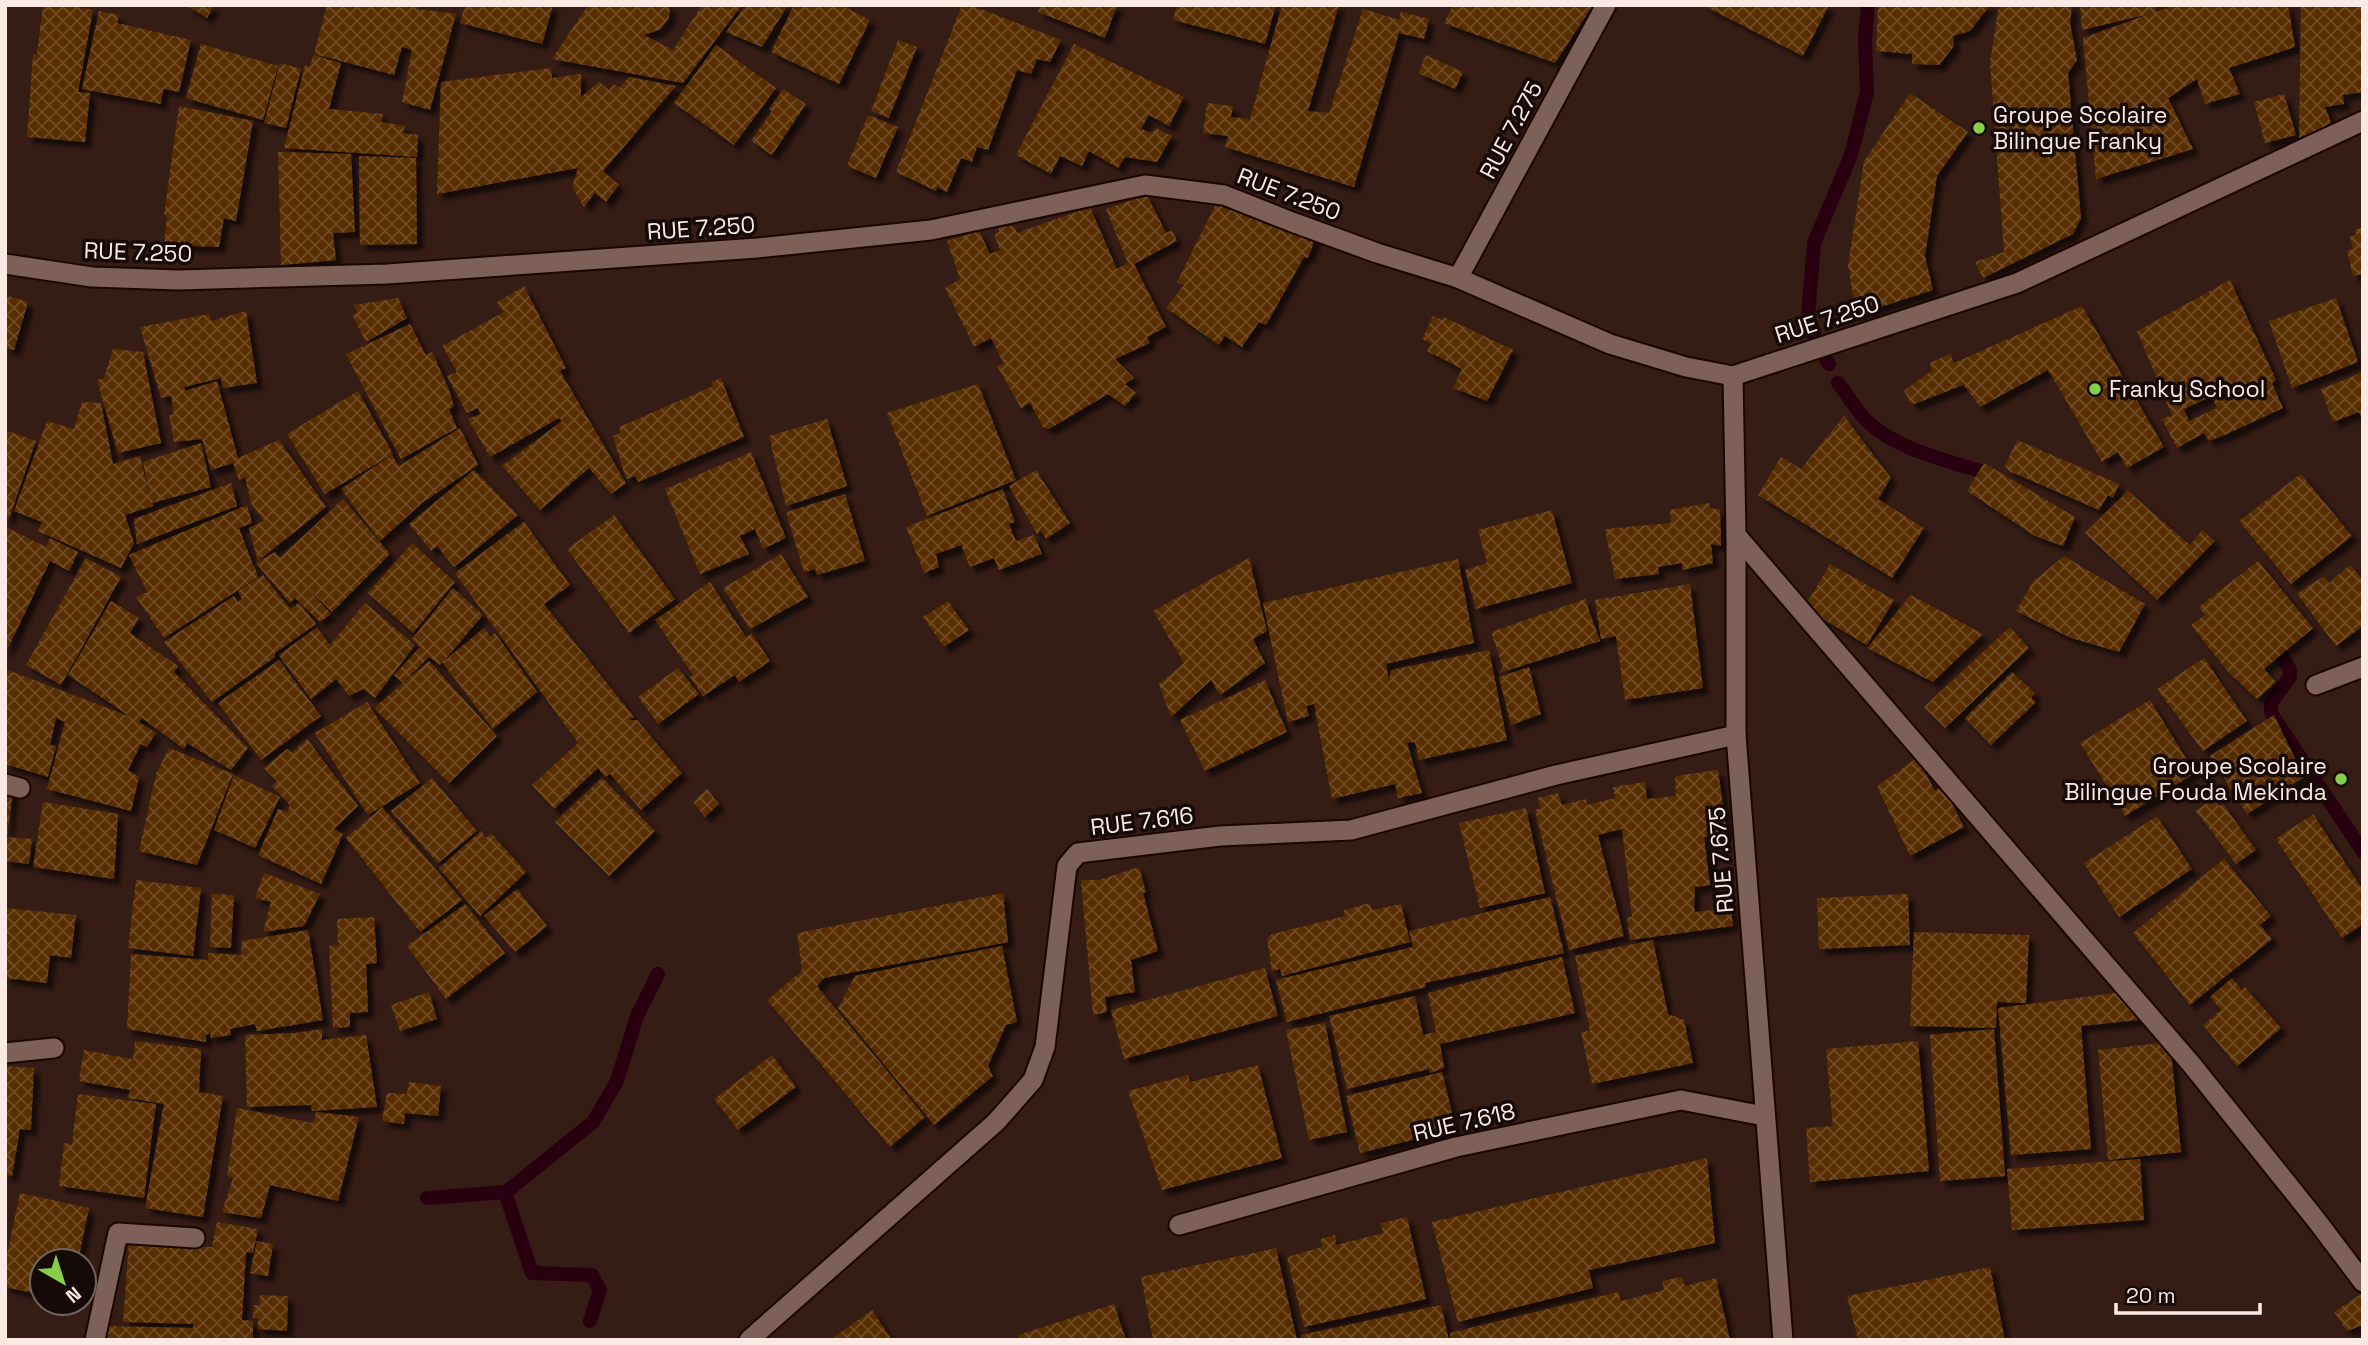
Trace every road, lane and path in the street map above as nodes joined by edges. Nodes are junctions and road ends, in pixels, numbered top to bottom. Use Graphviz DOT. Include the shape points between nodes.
graph roads {
  1 [pos="1606,5"];
  2 [pos="2363,121"];
  3 [pos="5,264"];
  4 [pos="1458,278"];
  5 [pos="1733,376"];
  6 [pos="1737,536"];
  7 [pos="2363,667"];
  8 [pos="2316,685"];
  9 [pos="1736,735"];
  10 [pos="54,1048"];
  11 [pos="5,1052"];
  12 [pos="1764,1116"];
  13 [pos="1178,1225"];
  14 [pos="195,1238"];
  15 [pos="2363,1282"];
  16 [pos="95,1340"];
  17 [pos="749,1340"];
  18 [pos="1783,1340"];
  1 -- 4 [label="street, RUE 7.275"];
  2 -- 5 [label="street, RUE 7.250" via="2017,283"];
  3 -- 4 [label="street, RUE 7.250" via="92,277 178,280 401,274 757,248 931,230 1145,185 1224,194 1377,253"];
  4 -- 5 [label="street, RUE 7.250" via="1610,344"];
  5 -- 6 [label="street, RUE 7.675"];
  6 -- 9 [label="street, RUE 7.675"];
  6 -- 15 [label="street" via="2192,1065"];
  7 -- 8 [label="street"];
  9 -- 12 [label="street, RUE 7.675"];
  9 -- 17 [label="street, RUE 7.616" via="1556,775 1350,830 1220,836 1078,853 1067,866 1045,1046 1033,1080 996,1122"];
  10 -- 11 [label="street"];
  12 -- 13 [label="street, RUE 7.618" via="1681,1100 1456,1147"];
  12 -- 18 [label="street, RUE 7.675"];
  14 -- 16 [label="street" via="118,1233"];
}
